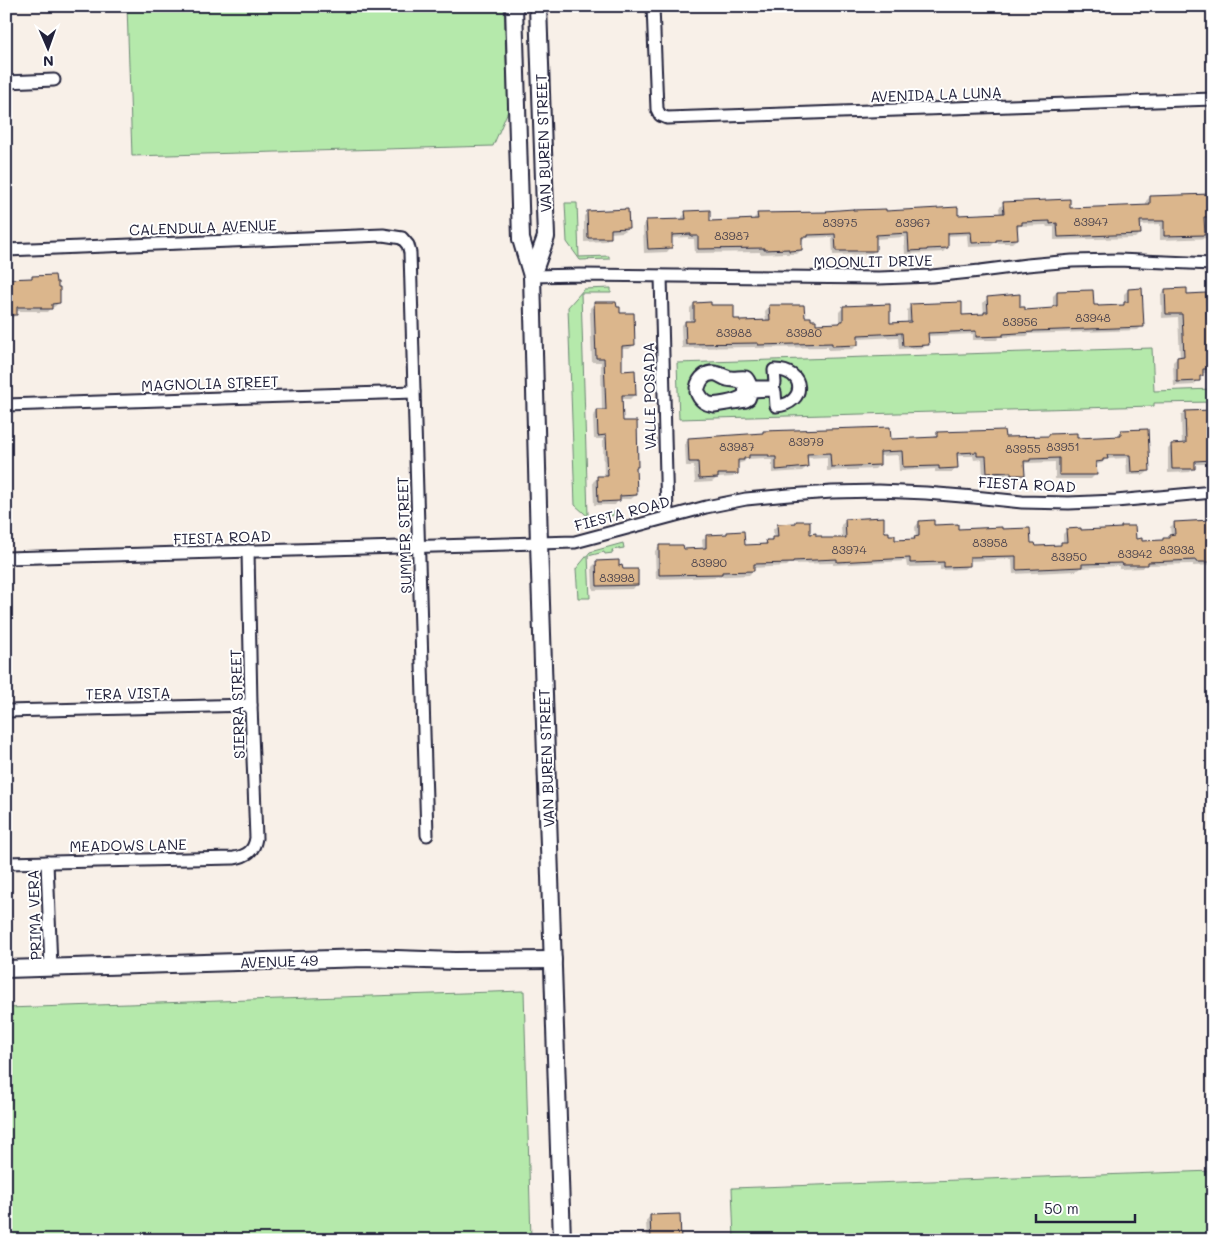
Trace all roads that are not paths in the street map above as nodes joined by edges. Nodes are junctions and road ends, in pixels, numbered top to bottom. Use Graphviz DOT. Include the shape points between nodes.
graph roads {
  1 [pos="514,6"];
  2 [pos="538,6"];
  3 [pos="653,6"];
  4 [pos="54,80"];
  5 [pos="6,82"];
  6 [pos="1213,99"];
  7 [pos="402,238"];
  8 [pos="6,250"];
  9 [pos="1213,264"];
  10 [pos="532,276"];
  11 [pos="661,276"];
  12 [pos="734,380"];
  13 [pos="414,392"];
  14 [pos="6,404"];
  15 [pos="1213,492"];
  16 [pos="667,516"];
  17 [pos="539,543"];
  18 [pos="419,546"];
  19 [pos="248,551"];
  20 [pos="6,558"];
  21 [pos="251,705"];
  22 [pos="6,711"];
  23 [pos="428,835"];
  24 [pos="250,853"];
  25 [pos="47,862"];
  26 [pos="6,863"];
  27 [pos="553,960"];
  28 [pos="51,968"];
  29 [pos="6,969"];
  30 [pos="562,1240"];
  1 -- 10 [label="street, VAN BUREN STREET" via="521,239"];
  2 -- 10 [label="street, VAN BUREN STREET" via="546,237"];
  3 -- 6 [label="street, AVENIDA LA LUNA" via="657,109 667,118"];
  4 -- 5 [label="street"];
  7 -- 8 [label="street, CALENDULA AVENUE" via="383,235"];
  7 -- 13 [label="street, SUMMER STREET" via="410,253"];
  9 -- 11 [label="street, MOONLIT DRIVE" via="1072,261 932,276 879,278"];
  10 -- 11 [label="street, MOONLIT DRIVE"];
  10 -- 17 [label="street, VAN BUREN STREET"];
  11 -- 16 [label="street, VALLE POSADA"];
  12 -- 12 [label="street" via="706,376 696,388 701,377 713,372 733,378 746,377 752,387 772,387 775,383 774,370 790,372 799,388 791,403 784,406 776,406 772,390 752,391 746,401 714,406 704,403 696,392 710,403 739,398 745,389 743,384"];
  13 -- 14 [label="street, MAGNOLIA STREET"];
  13 -- 18 [label="street, SUMMER STREET"];
  15 -- 16 [label="street, FIESTA ROAD" via="1068,503 926,493 832,492 746,499"];
  16 -- 17 [label="street, FIESTA ROAD" via="576,542"];
  17 -- 18 [label="street, FIESTA ROAD"];
  17 -- 27 [label="street, VAN BUREN STREET"];
  18 -- 19 [label="street, FIESTA ROAD"];
  18 -- 23 [label="street, SUMMER STREET"];
  19 -- 20 [label="street, FIESTA ROAD"];
  19 -- 21 [label="street, SIERRA STREET"];
  21 -- 22 [label="street, TERA VISTA"];
  21 -- 24 [label="street, SIERRA STREET" via="256,838"];
  24 -- 25 [label="street, MEADOWS LANE" via="234,858"];
  25 -- 26 [label="street, MEADOWS LANE"];
  25 -- 28 [label="street, PRIMA VERA"];
  27 -- 28 [label="street, AVENUE 49" via="366,958"];
  27 -- 30 [label="street, VAN BUREN STREET"];
  28 -- 29 [label="street, AVENUE 49"];
}
